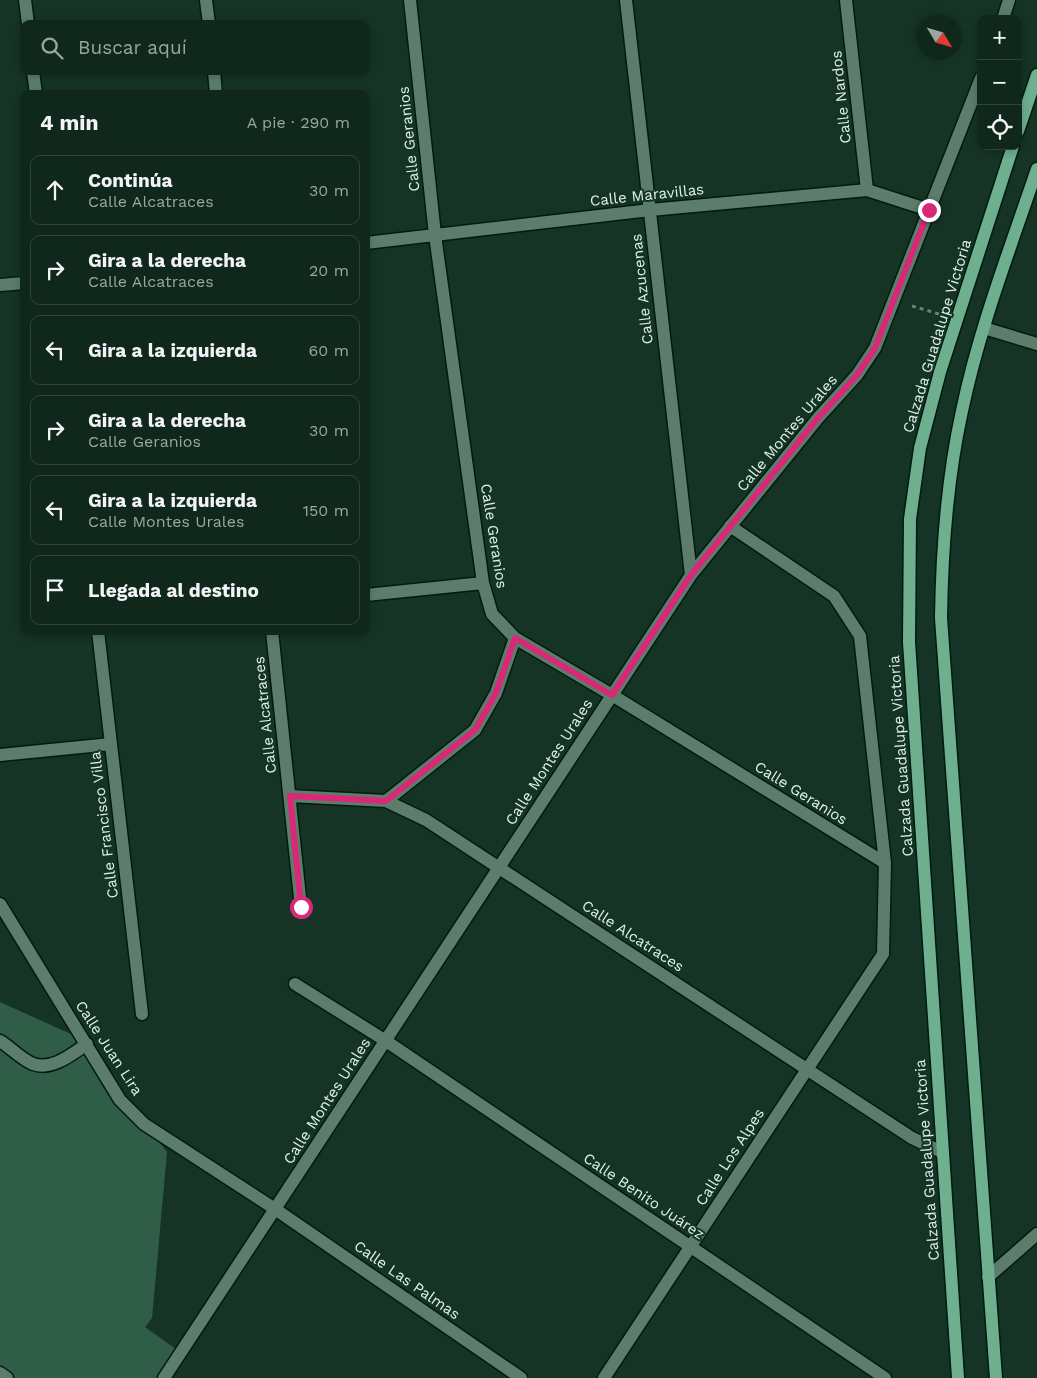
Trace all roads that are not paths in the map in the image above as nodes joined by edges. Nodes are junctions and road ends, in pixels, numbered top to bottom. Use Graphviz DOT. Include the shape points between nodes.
graph roads {
  1 [pos="25,0"];
  2 [pos="206,0"];
  3 [pos="410,0"];
  4 [pos="626,0"];
  5 [pos="846,0"];
  6 [pos="1009,0"];
  7 [pos="1004,15"];
  8 [pos="28,20"];
  9 [pos="208,20"];
  10 [pos="34,75"];
  11 [pos="214,75"];
  12 [pos="1037,76"];
  13 [pos="977,88"];
  14 [pos="35,90"];
  15 [pos="216,90"];
  16 [pos="1022,119"];
  17 [pos="1012,150"];
  18 [pos="1037,169"];
  19 [pos="867,190"];
  20 [pos="650,210"];
  21 [pos="929,210"];
  22 [pos="435,235"];
  23 [pos="370,243"];
  24 [pos="20,283"];
  25 [pos="0,285"];
  26 [pos="984,328"];
  27 [pos="1037,344"];
  28 [pos="730,526"];
  29 [pos="691,575"];
  30 [pos="483,583"];
  31 [pos="370,595"];
  32 [pos="98,635"];
  33 [pos="272,635"];
  34 [pos="515,638"];
  35 [pos="612,695"];
  36 [pos="111,744"];
  37 [pos="0,756"];
  38 [pos="290,796"];
  39 [pos="386,801"];
  40 [pos="885,863"];
  41 [pos="499,868"];
  42 [pos="0,904"];
  43 [pos="301,907"];
  44 [pos="295,984"];
  45 [pos="142,1014"];
  46 [pos="0,1041"];
  47 [pos="386,1041"];
  48 [pos="86,1044"];
  49 [pos="808,1069"];
  50 [pos="942,1152"];
  51 [pos="275,1209"];
  52 [pos="1037,1234"];
  53 [pos="690,1247"];
  54 [pos="988,1277"];
  55 [pos="0,1373"];
  56 [pos="7,1378"];
  57 [pos="164,1378"];
  58 [pos="521,1378"];
  59 [pos="604,1378"];
  60 [pos="885,1378"];
  61 [pos="958,1378"];
  62 [pos="996,1378"];
  1 -- 8 [label="street"];
  2 -- 9 [label="street"];
  3 -- 22 [label="street, Calle Geranios"];
  4 -- 20 [label="street, Calle Azucenas"];
  5 -- 19 [label="street, Calle Nardos"];
  6 -- 7 [label="street"];
  10 -- 14 [label="street"];
  11 -- 15 [label="street"];
  12 -- 16 [label="main road"];
  13 -- 21 [label="street, Calle Montes Urales"];
  17 -- 50 [label="main road, Calzada Guadalupe Victoria" via="940,372 920,448 910,519 909,642"];
  18 -- 26 [label="main road"];
  19 -- 20 [label="street, Calle Maravillas"];
  19 -- 21 [label="street, Calle Maravillas"];
  20 -- 22 [label="street, Calle Maravillas"];
  20 -- 29 [label="street, Calle Azucenas"];
  21 -- 28 [label="street, Calle Montes Urales" via="875,348 857,375"];
  22 -- 23 [label="street, Calle Maravillas"];
  22 -- 30 [label="street, Calle Geranios"];
  24 -- 25 [label="street"];
  26 -- 27 [label="street"];
  26 -- 54 [label="main road" via="962,410 950,478 942,540 941,618"];
  28 -- 29 [label="street, Calle Montes Urales"];
  28 -- 40 [label="street" via="834,596 860,636"];
  29 -- 35 [label="street, Calle Montes Urales"];
  30 -- 31 [label="street"];
  30 -- 34 [label="street, Calle Geranios" via="492,614"];
  32 -- 36 [label="street, Calle Francisco Villa"];
  33 -- 38 [label="street, Calle Alcatraces"];
  34 -- 35 [label="street, Calle Geranios"];
  34 -- 39 [label="street" via="496,693 475,730"];
  35 -- 40 [label="street, Calle Geranios"];
  35 -- 41 [label="street, Calle Montes Urales"];
  36 -- 37 [label="street"];
  36 -- 45 [label="street, Calle Francisco Villa"];
  38 -- 39 [label="street, Calle Alcatraces"];
  38 -- 43 [label="street, Calle Alcatraces"];
  39 -- 41 [label="street, Calle Alcatraces" via="426,820"];
  40 -- 49 [label="street, Calle Los Alpes" via="883,954"];
  41 -- 47 [label="street, Calle Montes Urales"];
  41 -- 49 [label="street, Calle Alcatraces"];
  42 -- 48 [label="street, Calle Juan Lira"];
  44 -- 47 [label="street, Calle Benito Juárez"];
  46 -- 48 [label="street" via="32,1064 50,1065 67,1058"];
  47 -- 51 [label="street, Calle Montes Urales"];
  47 -- 53 [label="street, Calle Benito Juárez"];
  48 -- 51 [label="street, Calle Juan Lira" via="120,1100 144,1124"];
  49 -- 50 [label="street, Calle Alcatraces" via="912,1138"];
  49 -- 53 [label="street, Calle Los Alpes"];
  50 -- 61 [label="main road, Calzada Guadalupe Victoria"];
  51 -- 57 [label="street, Calle Montes Urales"];
  51 -- 58 [label="street, Calle Las Palmas"];
  52 -- 54 [label="street"];
  53 -- 59 [label="street, Calle Los Alpes"];
  53 -- 60 [label="street, Calle Benito Juárez"];
  54 -- 62 [label="main road"];
  55 -- 56 [label="street"];
}
